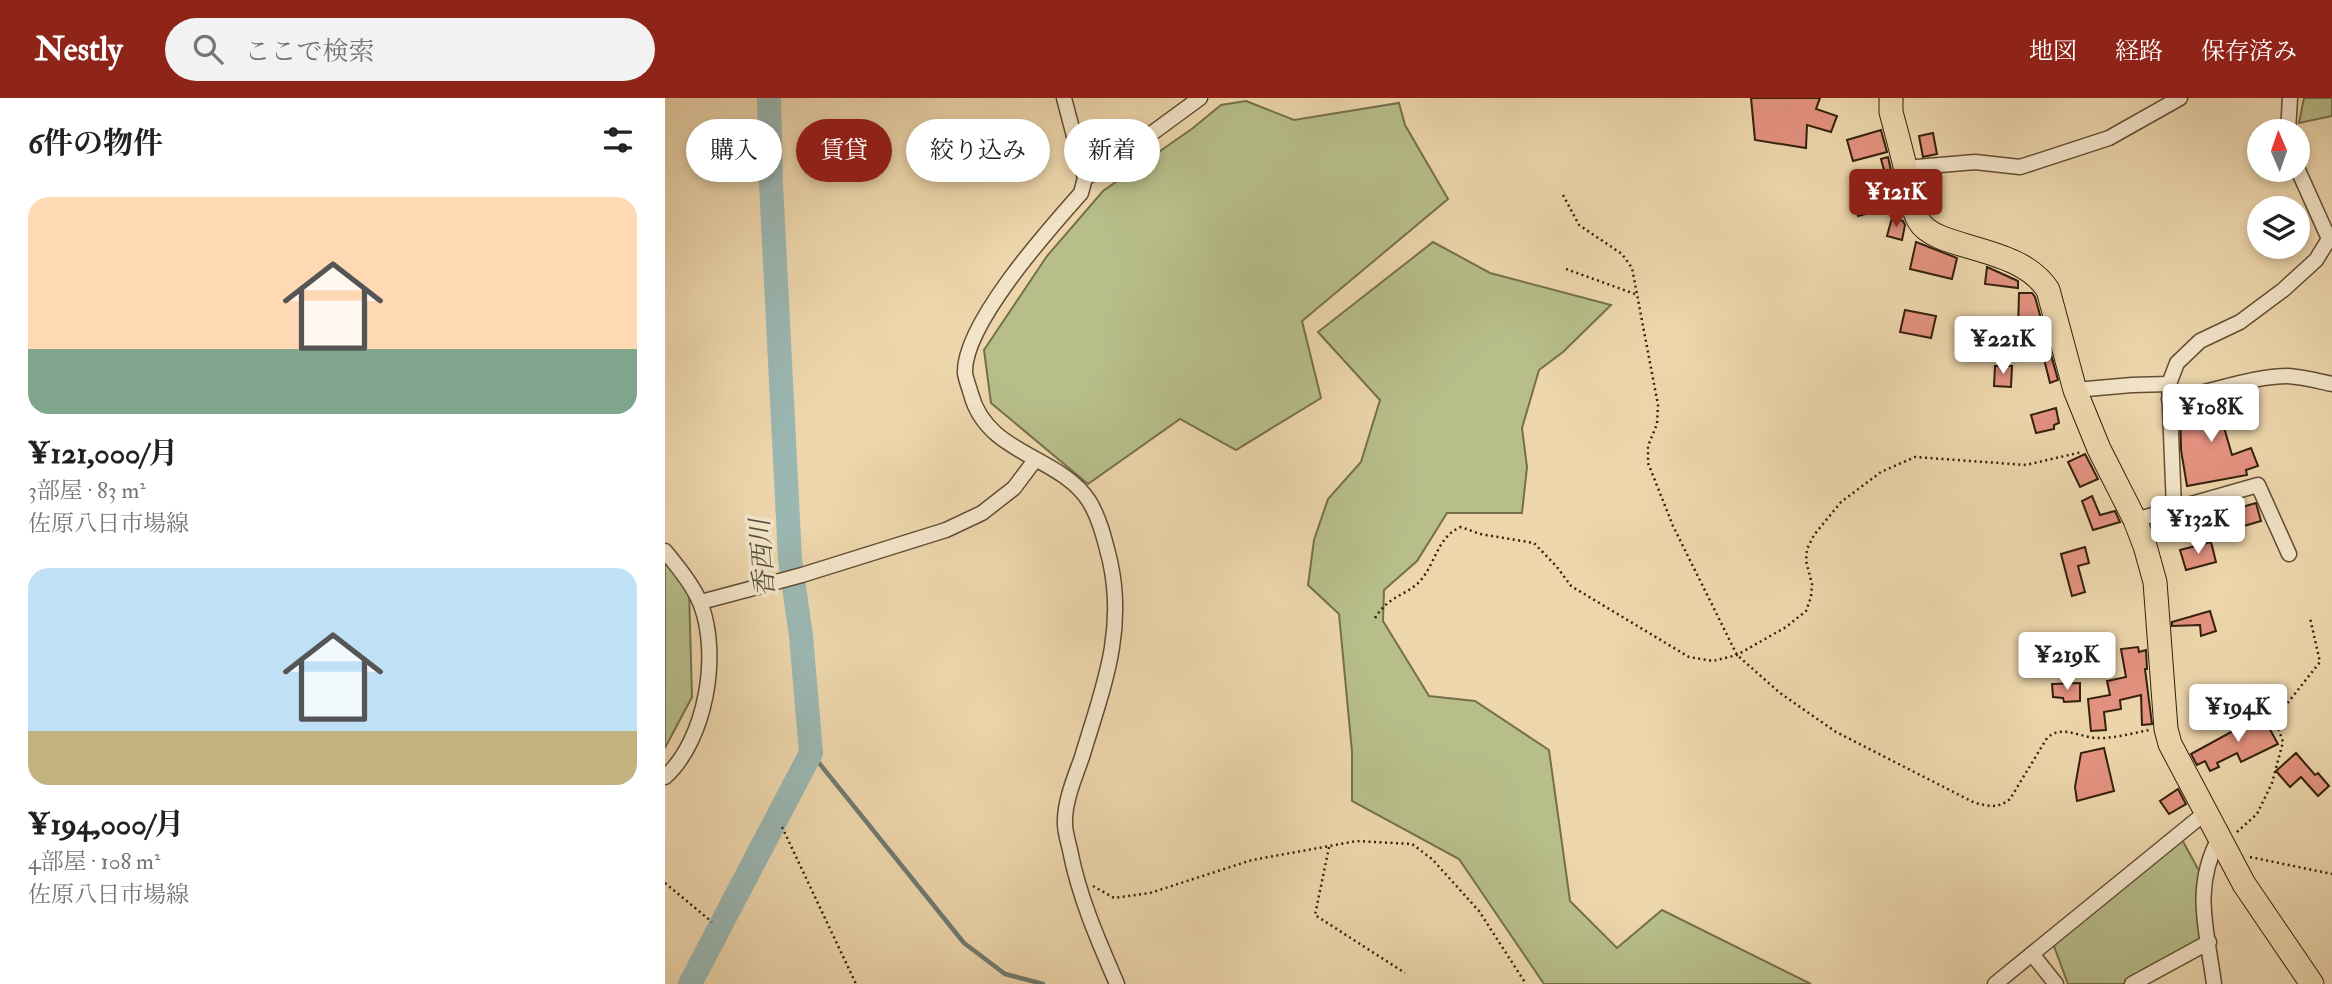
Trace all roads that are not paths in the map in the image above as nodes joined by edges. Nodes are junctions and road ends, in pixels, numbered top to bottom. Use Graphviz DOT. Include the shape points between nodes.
graph roads {
  1 [pos="1064,98"];
  2 [pos="1200,98"];
  3 [pos="1891,98"];
  4 [pos="2180,98"];
  5 [pos="2290,98"];
  6 [pos="1070,119"];
  7 [pos="2289,119"];
  8 [pos="1160,127"];
  9 [pos="1905,168"];
  10 [pos="1084,182"];
  11 [pos="2304,182"];
  12 [pos="2330,239"];
  13 [pos="2169,384"];
  14 [pos="2332,384"];
  15 [pos="2075,390"];
  16 [pos="2169,400"];
  17 [pos="1035,460"];
  18 [pos="2174,508"];
  19 [pos="2135,520"];
  20 [pos="665,551"];
  21 [pos="2289,554"];
  22 [pos="701,603"];
  23 [pos="665,777"];
  24 [pos="2205,813"];
  25 [pos="2223,845"];
  26 [pos="2209,942"];
  27 [pos="2032,954"];
  28 [pos="1117,984"];
  29 [pos="1995,984"];
  30 [pos="2056,984"];
  31 [pos="2132,984"];
  32 [pos="2214,984"];
  33 [pos="2312,984"];
  1 -- 6 [label="street"];
  2 -- 8 [label="street"];
  3 -- 9 [label="main road"];
  4 -- 9 [label="street" via="2109,138 2019,167 1975,162"];
  5 -- 7 [label="street"];
  9 -- 15 [label="main road" via="1923,226 2019,264 2041,278"];
  10 -- 17 [label="street" via="1081,193 979,324 965,373 974,406 986,424 1004,442"];
  11 -- 12 [label="street"];
  12 -- 13 [label="street" via="2316,260 2283,290 2240,321 2200,341 2177,363"];
  13 -- 15 [label="street"];
  13 -- 16 [label="street"];
  14 -- 16 [label="street" via="2290,376 2267,378"];
  15 -- 19 [label="main road"];
  16 -- 18 [label="street"];
  17 -- 22 [label="street" via="1014,488 982,513 946,530"];
  17 -- 28 [label="street" via="1068,480 1089,501 1104,535 1112,573 1115,640 1111,664 1065,822 1089,920"];
  18 -- 19 [label="street"];
  18 -- 21 [label="street" via="2257,485"];
  19 -- 24 [label="main road" via="2155,582 2166,729"];
  20 -- 22 [label="street"];
  22 -- 23 [label="street" via="710,639 706,691 685,755"];
  24 -- 25 [label="main road"];
  24 -- 27 [label="street"];
  25 -- 26 [label="street" via="2208,860 2204,880 2203,917"];
  25 -- 33 [label="main road"];
  26 -- 31 [label="street"];
  26 -- 32 [label="street"];
  27 -- 29 [label="street"];
  27 -- 30 [label="street"];
}
